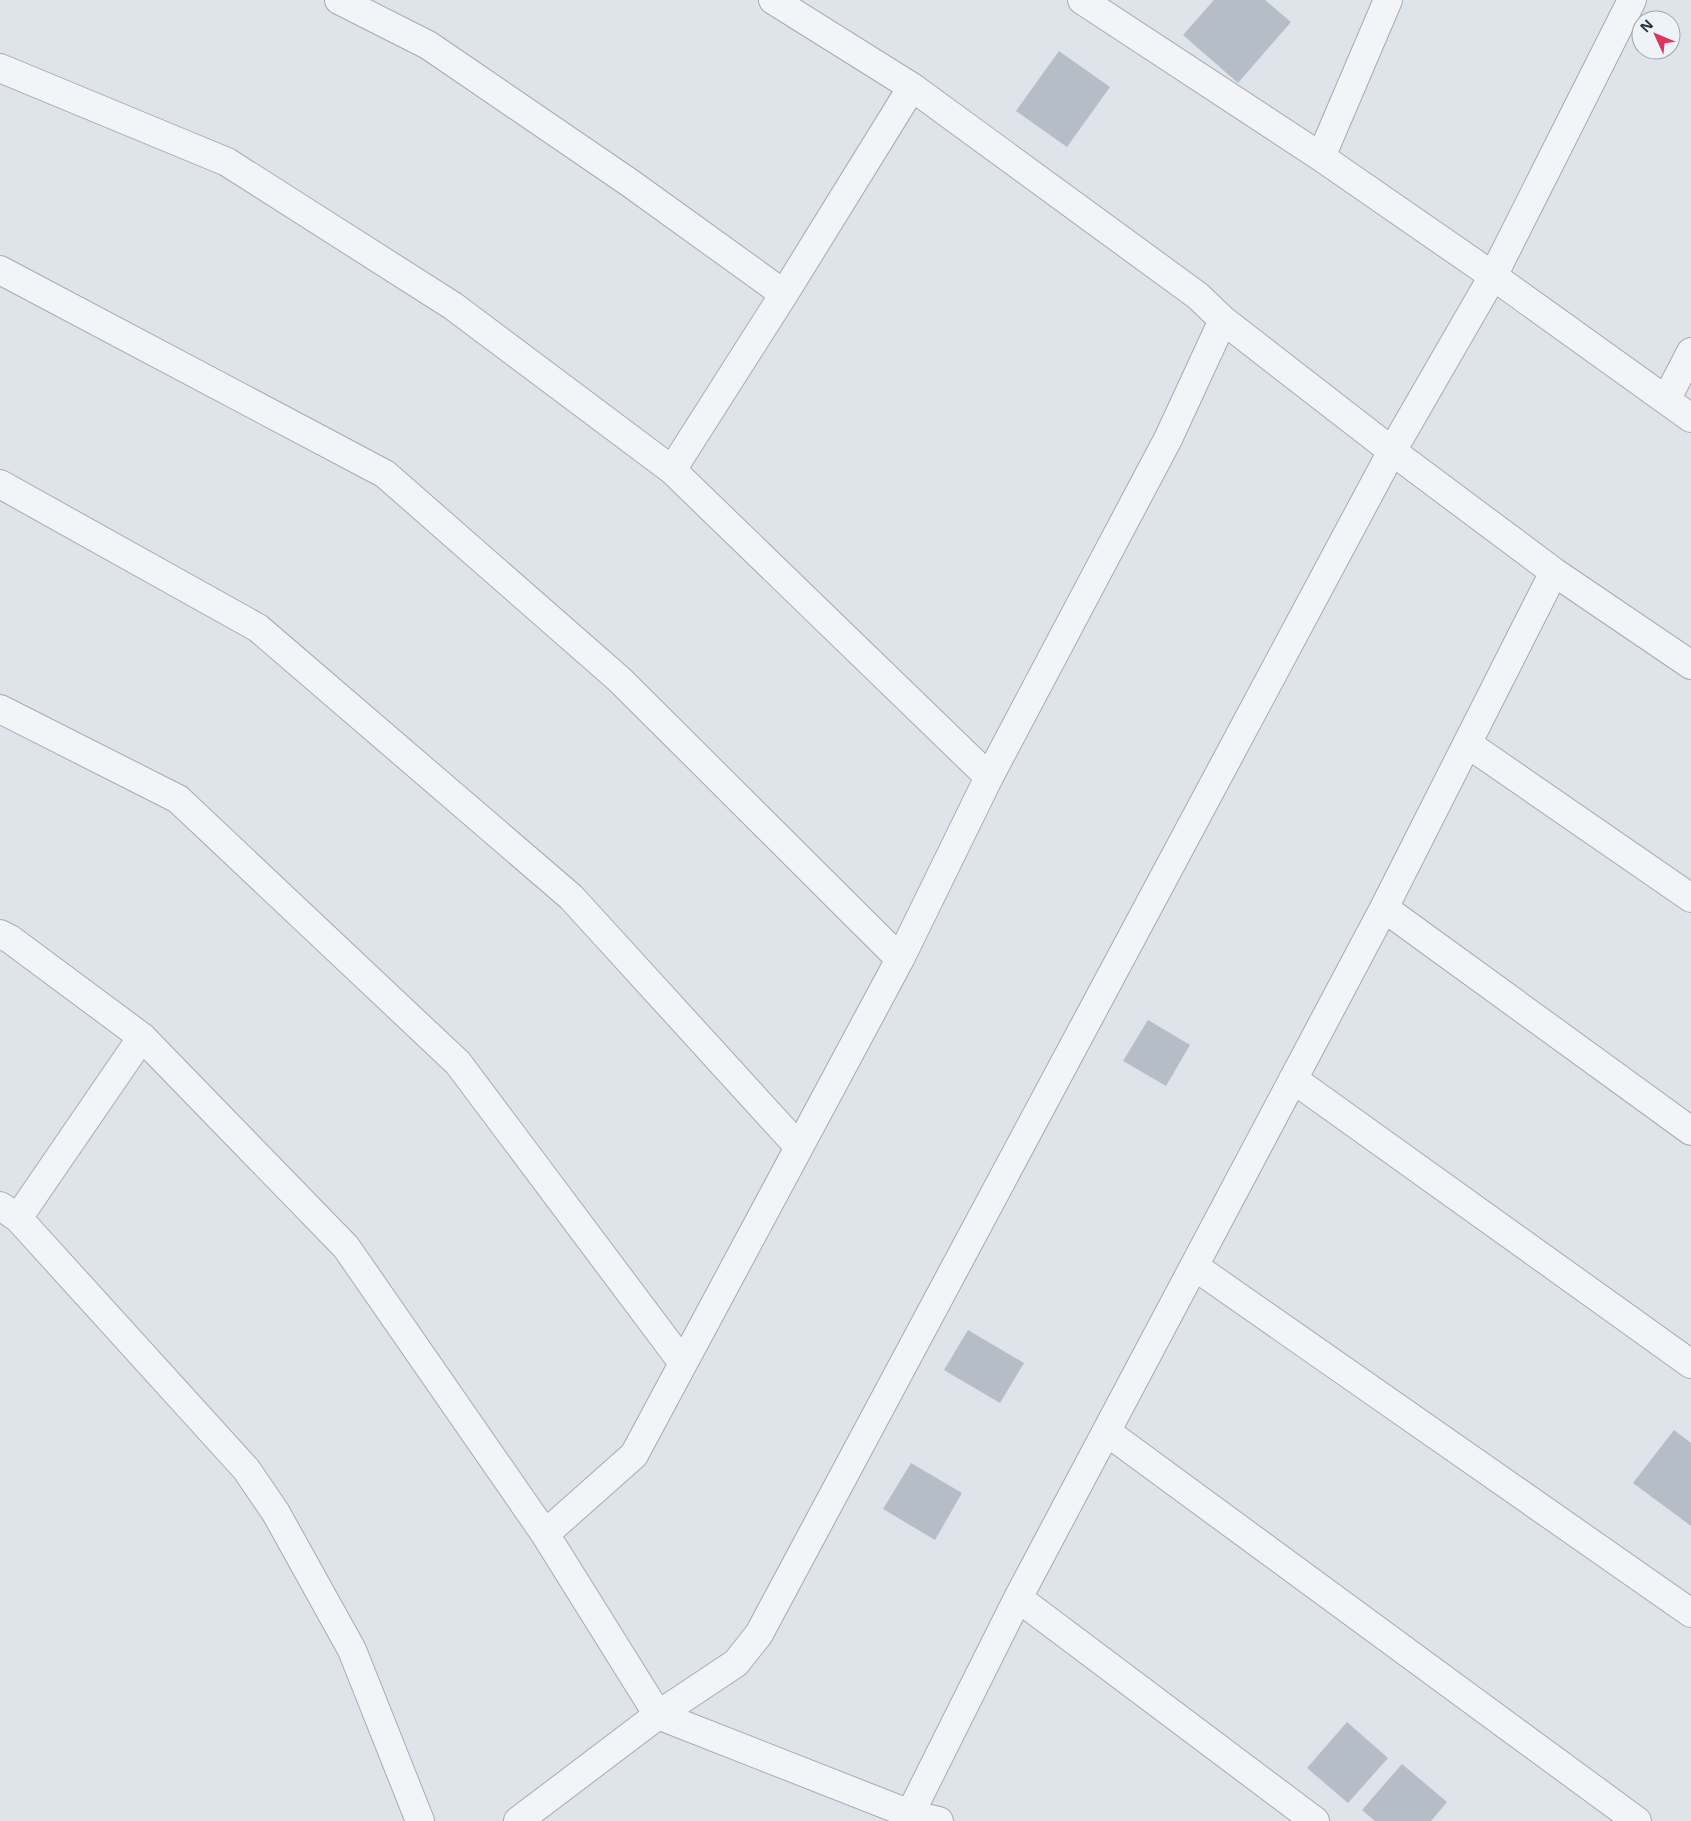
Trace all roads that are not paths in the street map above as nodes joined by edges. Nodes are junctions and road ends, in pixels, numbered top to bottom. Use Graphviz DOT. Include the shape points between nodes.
graph roads {
  1 [pos="339,0"];
  2 [pos="773,0"];
  3 [pos="1082,0"];
  4 [pos="1388,0"];
  5 [pos="1632,0"];
  6 [pos="0,68"];
  7 [pos="912,87"];
  8 [pos="1321,157"];
  9 [pos="0,270"];
  10 [pos="1493,276"];
  11 [pos="784,294"];
  12 [pos="1223,320"];
  13 [pos="1691,352"];
  14 [pos="1666,400"];
  15 [pos="1691,418"];
  16 [pos="1392,450"];
  17 [pos="672,470"];
  18 [pos="0,484"];
  19 [pos="1554,572"];
  20 [pos="1691,665"];
  21 [pos="0,709"];
  22 [pos="1468,744"];
  23 [pos="989,777"];
  24 [pos="1691,898"];
  25 [pos="1384,908"];
  26 [pos="0,934"];
  27 [pos="900,959"];
  28 [pos="142,1037"];
  29 [pos="1294,1079"];
  30 [pos="1691,1131"];
  31 [pos="799,1147"];
  32 [pos="9,1212"];
  33 [pos="1194,1266"];
  34 [pos="683,1364"];
  35 [pos="1691,1364"];
  36 [pos="1106,1432"];
  37 [pos="545,1534"];
  38 [pos="1018,1598"];
  39 [pos="1691,1614"];
  40 [pos="658,1715"];
  41 [pos="910,1814"];
  42 [pos="420,1821"];
  43 [pos="518,1821"];
  44 [pos="939,1821"];
  45 [pos="1314,1821"];
  46 [pos="1636,1821"];
  1 -- 11 [label="street" via="428,45 630,182"];
  2 -- 7 [label="street"];
  3 -- 8 [label="street"];
  4 -- 8 [label="street"];
  5 -- 10 [label="street"];
  6 -- 17 [label="street" via="227,162 453,306"];
  7 -- 11 [label="street"];
  7 -- 12 [label="street" via="1198,296"];
  8 -- 10 [label="street"];
  9 -- 27 [label="street" via="385,474 620,680"];
  10 -- 14 [label="street"];
  10 -- 16 [label="street"];
  11 -- 17 [label="street"];
  12 -- 16 [label="street"];
  12 -- 23 [label="street" via="1168,439"];
  13 -- 14 [label="street"];
  14 -- 15 [label="street"];
  16 -- 19 [label="street"];
  16 -- 40 [label="street" via="759,1634 736,1663"];
  17 -- 23 [label="street"];
  18 -- 31 [label="street" via="258,628 571,897"];
  19 -- 20 [label="street"];
  19 -- 22 [label="street"];
  21 -- 34 [label="street" via="178,799 458,1063"];
  22 -- 24 [label="street"];
  22 -- 25 [label="street"];
  23 -- 27 [label="street"];
  25 -- 29 [label="street"];
  25 -- 30 [label="street"];
  26 -- 28 [label="street"];
  27 -- 31 [label="street"];
  28 -- 32 [label="street"];
  28 -- 37 [label="street" via="346,1247"];
  29 -- 33 [label="street"];
  29 -- 35 [label="street"];
  31 -- 34 [label="street"];
  32 -- 42 [label="street" via="246,1469 276,1513 352,1650"];
  33 -- 36 [label="street"];
  33 -- 39 [label="street"];
  34 -- 37 [label="street" via="634,1455"];
  36 -- 38 [label="street"];
  36 -- 46 [label="street"];
  37 -- 40 [label="street"];
  38 -- 41 [label="street"];
  38 -- 45 [label="street"];
  40 -- 41 [label="street"];
  40 -- 43 [label="street"];
  41 -- 44 [label="street"];
}
